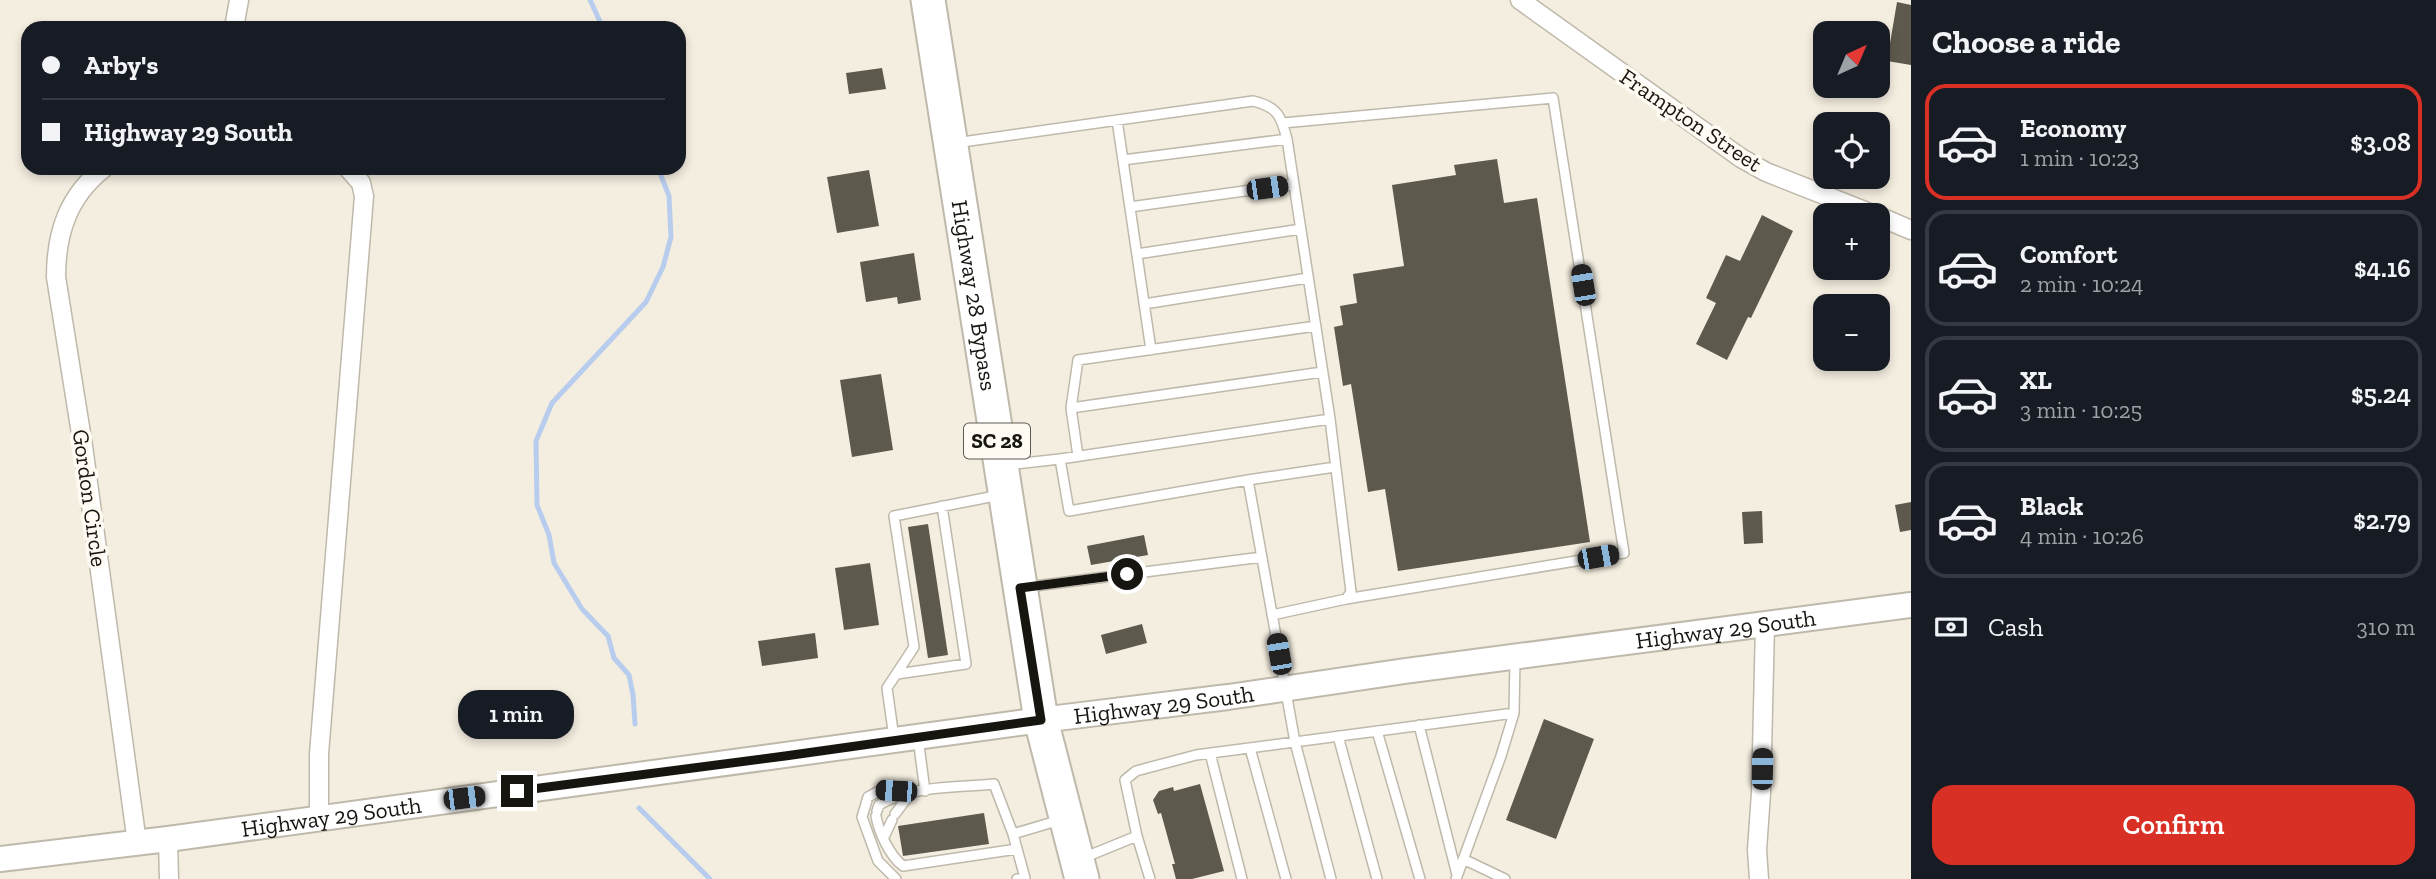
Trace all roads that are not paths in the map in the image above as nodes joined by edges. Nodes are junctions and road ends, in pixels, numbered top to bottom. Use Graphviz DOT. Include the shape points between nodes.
graph roads {
  1 [pos="239,0"];
  2 [pos="928,0"];
  3 [pos="1520,0"];
  4 [pos="235,21"];
  5 [pos="1117,120"];
  6 [pos="1283,123"];
  7 [pos="1287,139"];
  8 [pos="951,143"];
  9 [pos="1123,160"];
  10 [pos="96,175"];
  11 [pos="354,175"];
  12 [pos="1294,184"];
  13 [pos="1844,203"];
  14 [pos="1130,208"];
  15 [pos="1890,221"];
  16 [pos="1301,229"];
  17 [pos="1911,230"];
  18 [pos="1137,254"];
  19 [pos="1308,278"];
  20 [pos="1144,304"];
  21 [pos="1315,326"];
  22 [pos="1151,350"];
  23 [pos="1322,372"];
  24 [pos="1071,408"];
  25 [pos="1329,419"];
  26 [pos="1079,456"];
  27 [pos="1060,458"];
  28 [pos="1335,467"];
  29 [pos="1003,480"];
  30 [pos="1248,480"];
  31 [pos="942,506"];
  32 [pos="1262,557"];
  33 [pos="1020,588"];
  34 [pos="1346,599"];
  35 [pos="1911,605"];
  36 [pos="1272,615"];
  37 [pos="1765,625"];
  38 [pos="1515,657"];
  39 [pos="897,674"];
  40 [pos="1285,689"];
  41 [pos="1514,712"];
  42 [pos="1041,720"];
  43 [pos="1419,725"];
  44 [pos="1377,731"];
  45 [pos="1338,736"];
  46 [pos="906,739"];
  47 [pos="1295,742"];
  48 [pos="1250,748"];
  49 [pos="1210,753"];
  50 [pos="925,791"];
  51 [pos="911,792"];
  52 [pos="319,818"];
  53 [pos="1065,819"];
  54 [pos="1013,834"];
  55 [pos="1137,836"];
  56 [pos="884,837"];
  57 [pos="168,839"];
  58 [pos="137,842"];
  59 [pos="1017,849"];
  60 [pos="0,859"];
  61 [pos="1463,859"];
  62 [pos="1079,870"];
  63 [pos="1457,877"];
  64 [pos="169,879"];
  65 [pos="896,879"];
  66 [pos="1017,879"];
  67 [pos="1150,879"];
  68 [pos="1242,879"];
  69 [pos="1286,879"];
  70 [pos="1331,879"];
  71 [pos="1377,879"];
  72 [pos="1420,879"];
  73 [pos="1504,879"];
  74 [pos="1759,879"];
  1 -- 4 [label="street"];
  2 -- 8 [label="highway, Highway 28 Bypass / SC 28"];
  3 -- 13 [label="street, Frampton Street" via="1709,138 1766,172"];
  5 -- 6 [label="lane" via="1254,101 1268,104"];
  5 -- 8 [label="lane"];
  5 -- 9 [label="lane"];
  6 -- 7 [label="lane"];
  6 -- 34 [label="lane" via="1553,98 1624,553"];
  7 -- 9 [label="lane"];
  7 -- 12 [label="lane"];
  8 -- 29 [label="highway, Highway 28 Bypass / SC 28"];
  9 -- 14 [label="lane"];
  10 -- 58 [label="street, Gordon Circle" via="64,218 56,277"];
  11 -- 52 [label="street" via="364,197 319,754"];
  12 -- 14 [label="lane"];
  12 -- 16 [label="lane"];
  14 -- 18 [label="lane"];
  15 -- 17 [label="street, Frampton Street"];
  16 -- 18 [label="lane"];
  16 -- 19 [label="lane"];
  18 -- 20 [label="lane"];
  19 -- 20 [label="lane"];
  19 -- 21 [label="lane"];
  20 -- 22 [label="lane"];
  21 -- 22 [label="lane"];
  21 -- 23 [label="lane"];
  22 -- 24 [label="lane" via="1078,360"];
  23 -- 24 [label="lane"];
  23 -- 25 [label="lane"];
  24 -- 26 [label="lane"];
  25 -- 26 [label="lane"];
  25 -- 28 [label="lane"];
  26 -- 27 [label="lane"];
  27 -- 29 [label="lane"];
  27 -- 30 [label="lane" via="1069,511"];
  28 -- 30 [label="lane"];
  28 -- 34 [label="lane" via="1350,592"];
  29 -- 31 [label="lane"];
  29 -- 33 [label="highway, Highway 28 Bypass / SC 28"];
  30 -- 32 [label="lane"];
  31 -- 39 [label="lane" via="894,516 914,647"];
  31 -- 39 [label="lane" via="966,664"];
  32 -- 33 [label="lane"];
  32 -- 36 [label="lane"];
  33 -- 42 [label="highway, Highway 28 Bypass / SC 28"];
  34 -- 36 [label="lane"];
  35 -- 37 [label="main road, Highway 29 South"];
  36 -- 40 [label="lane"];
  37 -- 38 [label="main road, Highway 29 South"];
  37 -- 74 [label="street"];
  38 -- 40 [label="main road, Highway 29 South"];
  38 -- 41 [label="lane"];
  39 -- 46 [label="lane" via="887,688"];
  40 -- 42 [label="main road, Highway 29 South"];
  40 -- 47 [label="lane"];
  41 -- 43 [label="lane"];
  41 -- 61 [label="lane"];
  42 -- 46 [label="main road, Highway 29 South"];
  42 -- 53 [label="highway, Highway 28 Bypass / SC 28"];
  43 -- 44 [label="lane"];
  43 -- 63 [label="lane"];
  44 -- 45 [label="lane"];
  44 -- 72 [label="lane"];
  45 -- 47 [label="lane"];
  45 -- 71 [label="lane"];
  46 -- 50 [label="lane"];
  46 -- 52 [label="main road, Highway 29 South"];
  47 -- 48 [label="lane"];
  47 -- 70 [label="lane"];
  48 -- 49 [label="lane"];
  48 -- 69 [label="lane"];
  49 -- 55 [label="lane" via="1125,779"];
  49 -- 68 [label="lane"];
  50 -- 51 [label="lane"];
  50 -- 54 [label="lane" via="993,784"];
  51 -- 56 [label="lane"];
  51 -- 56 [label="lane" via="879,805 878,829"];
  51 -- 65 [label="lane" via="881,790 868,797 862,817 878,861"];
  52 -- 57 [label="main road, Highway 29 South"];
  53 -- 54 [label="lane"];
  53 -- 62 [label="highway, Highway 28 Bypass / SC 28"];
  54 -- 59 [label="lane"];
  55 -- 62 [label="lane"];
  55 -- 67 [label="lane"];
  56 -- 59 [label="lane" via="893,858 903,866"];
  57 -- 58 [label="main road, Highway 29 South"];
  57 -- 64 [label="street"];
  58 -- 60 [label="main road, Highway 29 South"];
  59 -- 66 [label="lane" via="1025,878"];
  61 -- 63 [label="lane"];
  61 -- 73 [label="lane"];
}
